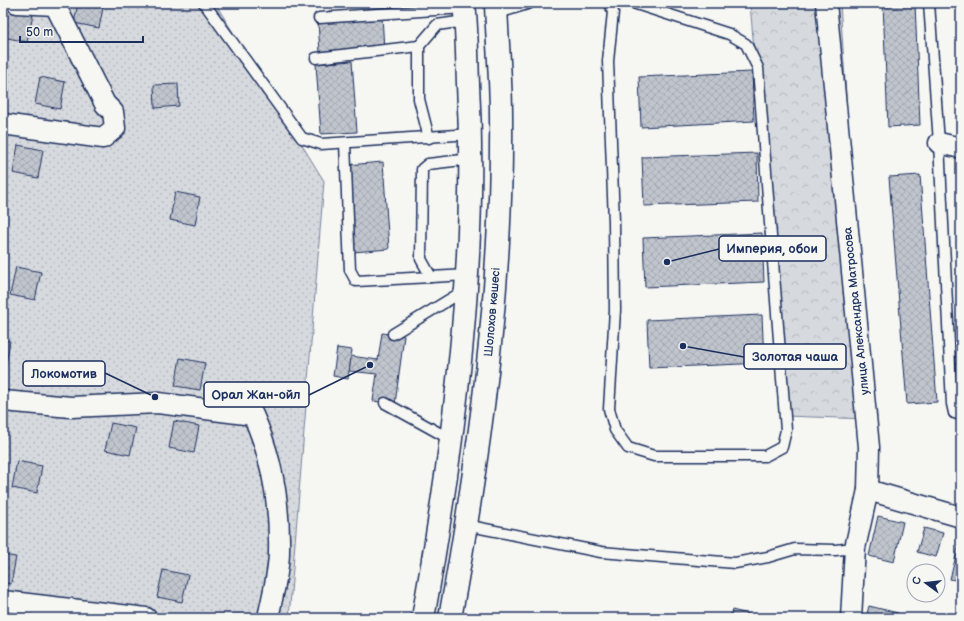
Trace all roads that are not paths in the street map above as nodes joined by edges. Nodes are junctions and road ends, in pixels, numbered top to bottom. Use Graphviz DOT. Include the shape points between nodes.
graph roads {
  1 [pos="17,3"];
  2 [pos="204,3"];
  3 [pos="530,3"];
  4 [pos="609,3"];
  5 [pos="633,3"];
  6 [pos="826,3"];
  7 [pos="929,3"];
  8 [pos="55,4"];
  9 [pos="496,8"];
  10 [pos="464,11"];
  11 [pos="320,18"];
  12 [pos="419,46"];
  13 [pos="316,58"];
  14 [pos="3,124"];
  15 [pos="471,134"];
  16 [pos="429,138"];
  17 [pos="345,143"];
  18 [pos="940,143"];
  19 [pos="961,148"];
  20 [pos="471,159"];
  21 [pos="431,277"];
  22 [pos="466,282"];
  23 [pos="393,334"];
  24 [pos="3,401"];
  25 [pos="385,403"];
  26 [pos="961,415"];
  27 [pos="450,439"];
  28 [pos="868,490"];
  29 [pos="961,517"];
  30 [pos="465,525"];
  31 [pos="855,548"];
  32 [pos="3,601"];
  33 [pos="146,618"];
  34 [pos="268,618"];
  35 [pos="423,618"];
  36 [pos="450,618"];
  37 [pos="851,618"];
  1 -- 8 [label="street"];
  2 -- 17 [label="lane" via="302,138 321,144"];
  3 -- 9 [label="lane"];
  4 -- 5 [label="lane" via="613,12 608,61 615,310 609,409 615,430 628,448 654,456 765,456 782,447 786,430 758,68 746,44 729,34"];
  6 -- 28 [label="street, улица Александра Матросова" via="870,448"];
  7 -- 18 [label="lane"];
  8 -- 14 [label="street" via="105,104 113,112 115,128 103,138"];
  9 -- 30 [label="highway, Шолохов көшесі" via="501,115 499,210 480,435"];
  10 -- 11 [label="lane"];
  10 -- 12 [label="lane" via="437,25"];
  10 -- 15 [label="highway"];
  12 -- 13 [label="lane"];
  12 -- 16 [label="lane" via="419,99"];
  15 -- 16 [label="lane"];
  15 -- 20 [label="highway"];
  16 -- 17 [label="lane"];
  17 -- 21 [label="lane" via="350,270 356,281"];
  18 -- 19 [label="street"];
  18 -- 26 [label="lane" via="952,404 954,413"];
  20 -- 21 [label="lane" via="428,164 422,169 421,259"];
  20 -- 22 [label="highway"];
  21 -- 22 [label="lane"];
  22 -- 23 [label="lane"];
  22 -- 27 [label="highway"];
  24 -- 34 [label="street" via="71,407 158,403 253,415 265,441 276,499 280,553"];
  25 -- 27 [label="lane"];
  27 -- 35 [label="highway"];
  28 -- 29 [label="street"];
  28 -- 31 [label="street, улица Александра Матросова"];
  30 -- 31 [label="lane" via="601,552 735,563 795,549"];
  30 -- 36 [label="highway, Шолохов көшесі"];
  31 -- 37 [label="street, улица Александра Матросова"];
  32 -- 33 [label="street"];
}
